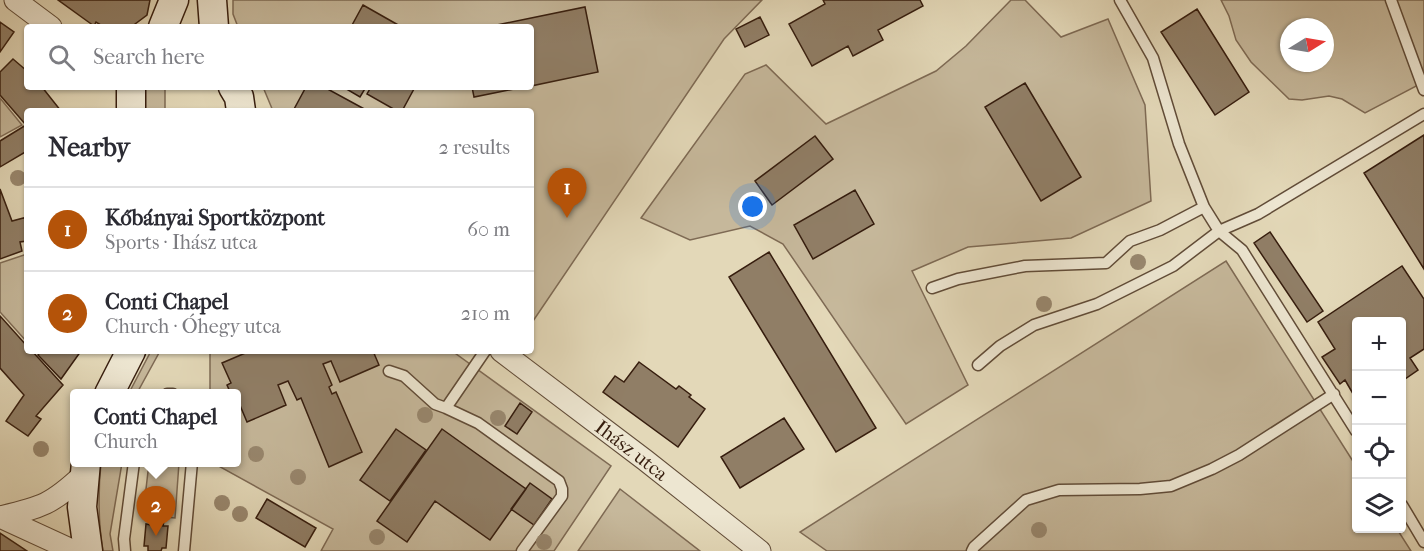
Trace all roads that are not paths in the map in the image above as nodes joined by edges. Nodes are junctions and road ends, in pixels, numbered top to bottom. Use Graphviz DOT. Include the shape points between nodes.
graph roads {
  1 [pos="15,0"];
  2 [pos="174,0"];
  3 [pos="212,0"];
  4 [pos="1120,0"];
  5 [pos="1390,0"];
  6 [pos="47,24"];
  7 [pos="164,24"];
  8 [pos="214,24"];
  9 [pos="131,90"];
  10 [pos="235,90"];
  11 [pos="1424,90"];
  12 [pos="131,108"];
  13 [pos="240,108"];
  14 [pos="1424,114"];
  15 [pos="1204,207"];
  16 [pos="1219,231"];
  17 [pos="932,288"];
  18 [pos="129,354"];
  19 [pos="483,354"];
  20 [pos="505,354"];
  21 [pos="978,365"];
  22 [pos="389,371"];
  23 [pos="111,389"];
  24 [pos="1334,394"];
  25 [pos="446,408"];
  26 [pos="1352,425"];
  27 [pos="133,467"];
  28 [pos="192,467"];
  29 [pos="84,469"];
  30 [pos="1406,513"];
  31 [pos="1424,542"];
  32 [pos="74,551"];
  33 [pos="87,551"];
  34 [pos="125,551"];
  35 [pos="184,551"];
  36 [pos="522,551"];
  37 [pos="760,551"];
  38 [pos="972,551"];
  1 -- 6 [label="street"];
  2 -- 7 [label="street"];
  3 -- 8 [label="street"];
  4 -- 15 [label="lane" via="1153,58 1179,144"];
  5 -- 11 [label="lane"];
  9 -- 12 [label="street"];
  10 -- 13 [label="street"];
  14 -- 16 [label="lane" via="1258,214"];
  15 -- 16 [label="lane"];
  15 -- 17 [label="lane" via="1130,241 1106,263 1025,266"];
  16 -- 21 [label="lane" via="1173,266 1097,304 1034,325"];
  16 -- 24 [label="lane" via="1242,249"];
  18 -- 23 [label="street"];
  19 -- 25 [label="lane"];
  20 -- 37 [label="street, Ihász utca"];
  22 -- 25 [label="lane" via="404,376 435,404"];
  24 -- 26 [label="lane"];
  24 -- 38 [label="lane" via="1239,455 1171,486 1059,490 1026,500"];
  25 -- 36 [label="lane" via="478,423 559,481 562,496"];
  27 -- 34 [label="lane"];
  28 -- 35 [label="lane"];
  29 -- 32 [label="street" via="61,495 47,504 0,517"];
  29 -- 33 [label="street" via="82,507"];
  30 -- 31 [label="lane"];
}
